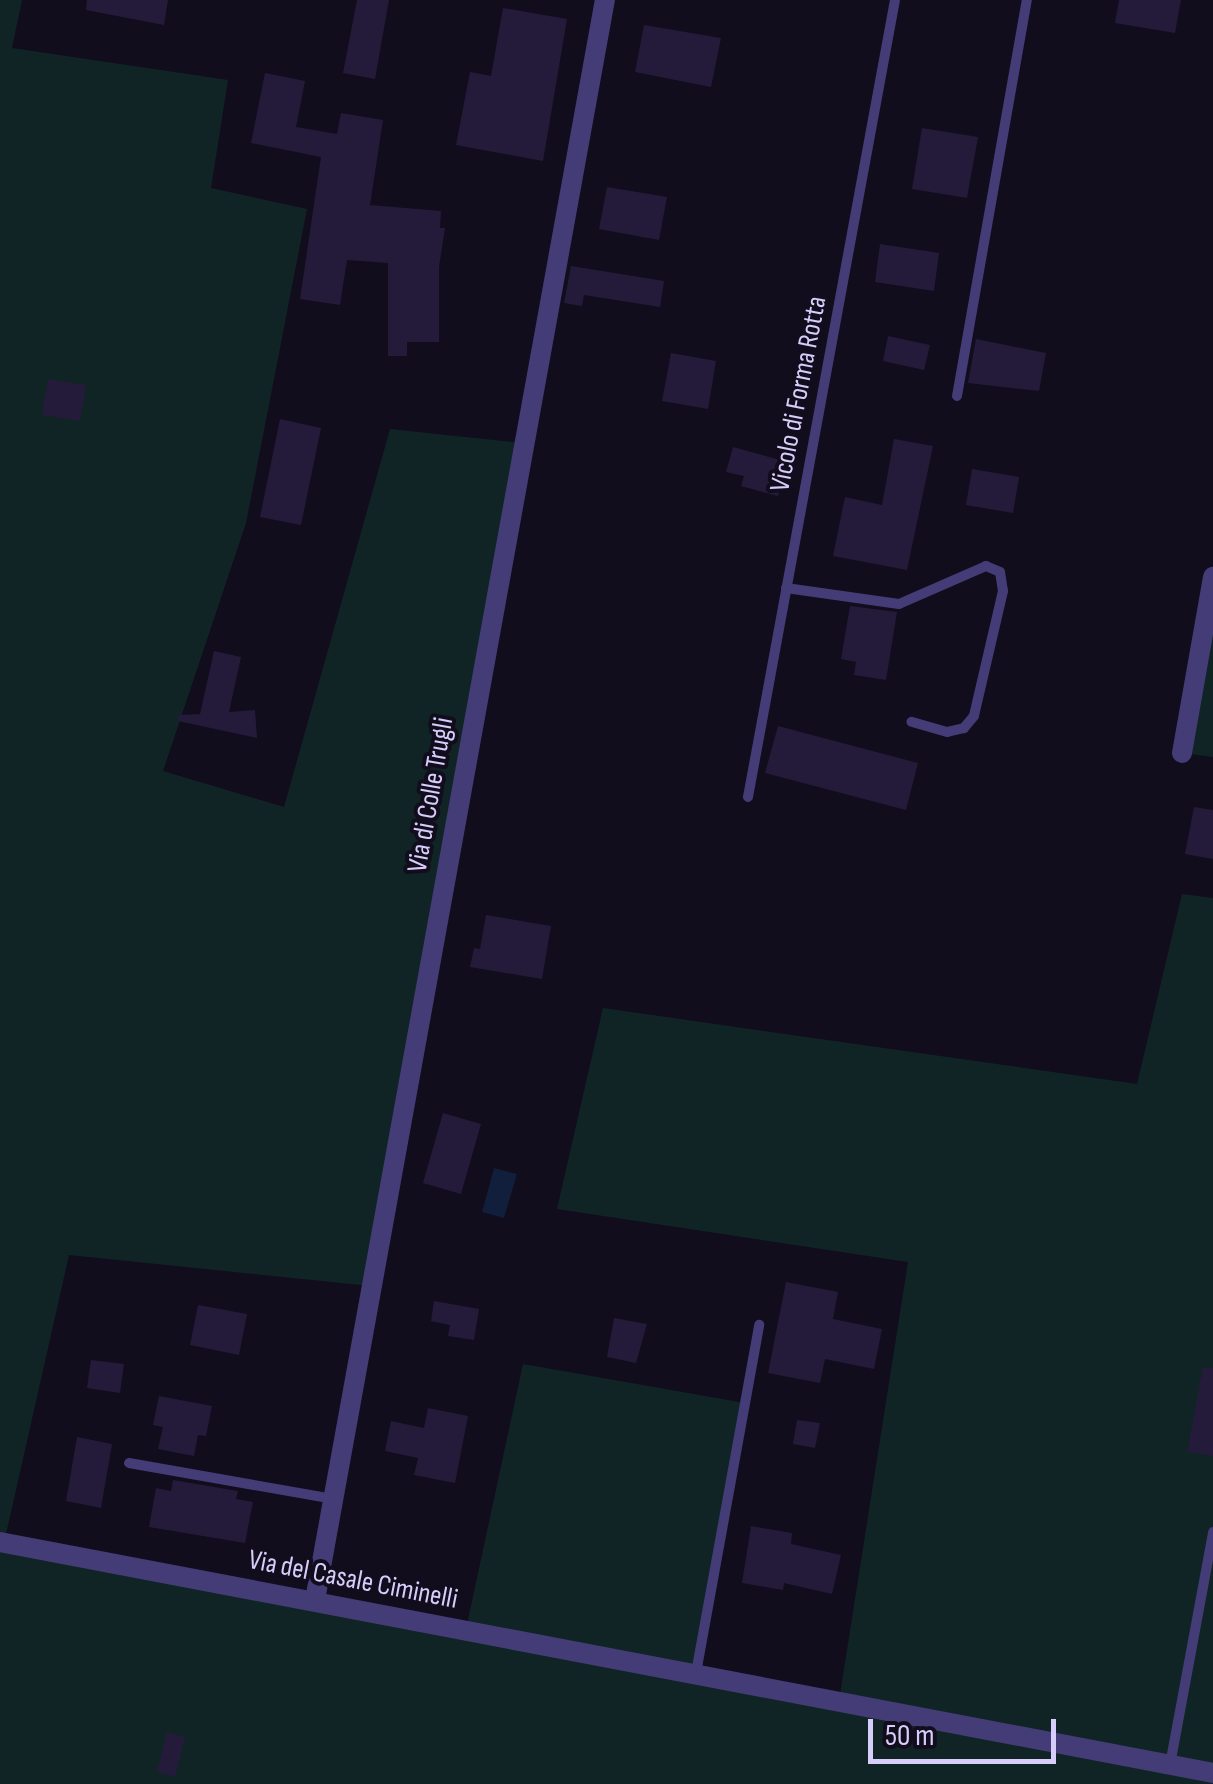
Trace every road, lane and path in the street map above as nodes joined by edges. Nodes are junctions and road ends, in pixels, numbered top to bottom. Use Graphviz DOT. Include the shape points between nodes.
graph roads {
  1 [pos="602,0"];
  2 [pos="895,0"];
  3 [pos="1027,0"];
  4 [pos="957,396"];
  5 [pos="1213,577"];
  6 [pos="786,588"];
  7 [pos="911,722"];
  8 [pos="1182,753"];
  9 [pos="748,797"];
  10 [pos="760,1325"];
  11 [pos="129,1463"];
  12 [pos="333,1499"];
  13 [pos="1213,1532"];
  14 [pos="0,1542"];
  15 [pos="315,1600"];
  16 [pos="696,1673"];
  17 [pos="1170,1765"];
  18 [pos="1205,1776"];
  1 -- 12 [label="street, Via di Colle Trugli"];
  2 -- 6 [label="lane, Vicolo di Forma Rotta"];
  3 -- 4 [label="lane"];
  5 -- 8 [label="street"];
  6 -- 7 [label="lane" via="899,604 986,566 1000,572 1003,592 974,716 964,728 947,732"];
  6 -- 9 [label="lane, Vicolo di Forma Rotta"];
  10 -- 16 [label="lane"];
  11 -- 12 [label="lane"];
  12 -- 15 [label="street, Via di Colle Trugli"];
  13 -- 17 [label="lane"];
  14 -- 15 [label="street, Via del Casale Ciminelli"];
  15 -- 16 [label="street, Via del Casale Ciminelli"];
  16 -- 17 [label="street, Via del Casale Ciminelli"];
  17 -- 18 [label="street, Via del Casale Ciminelli"];
}
